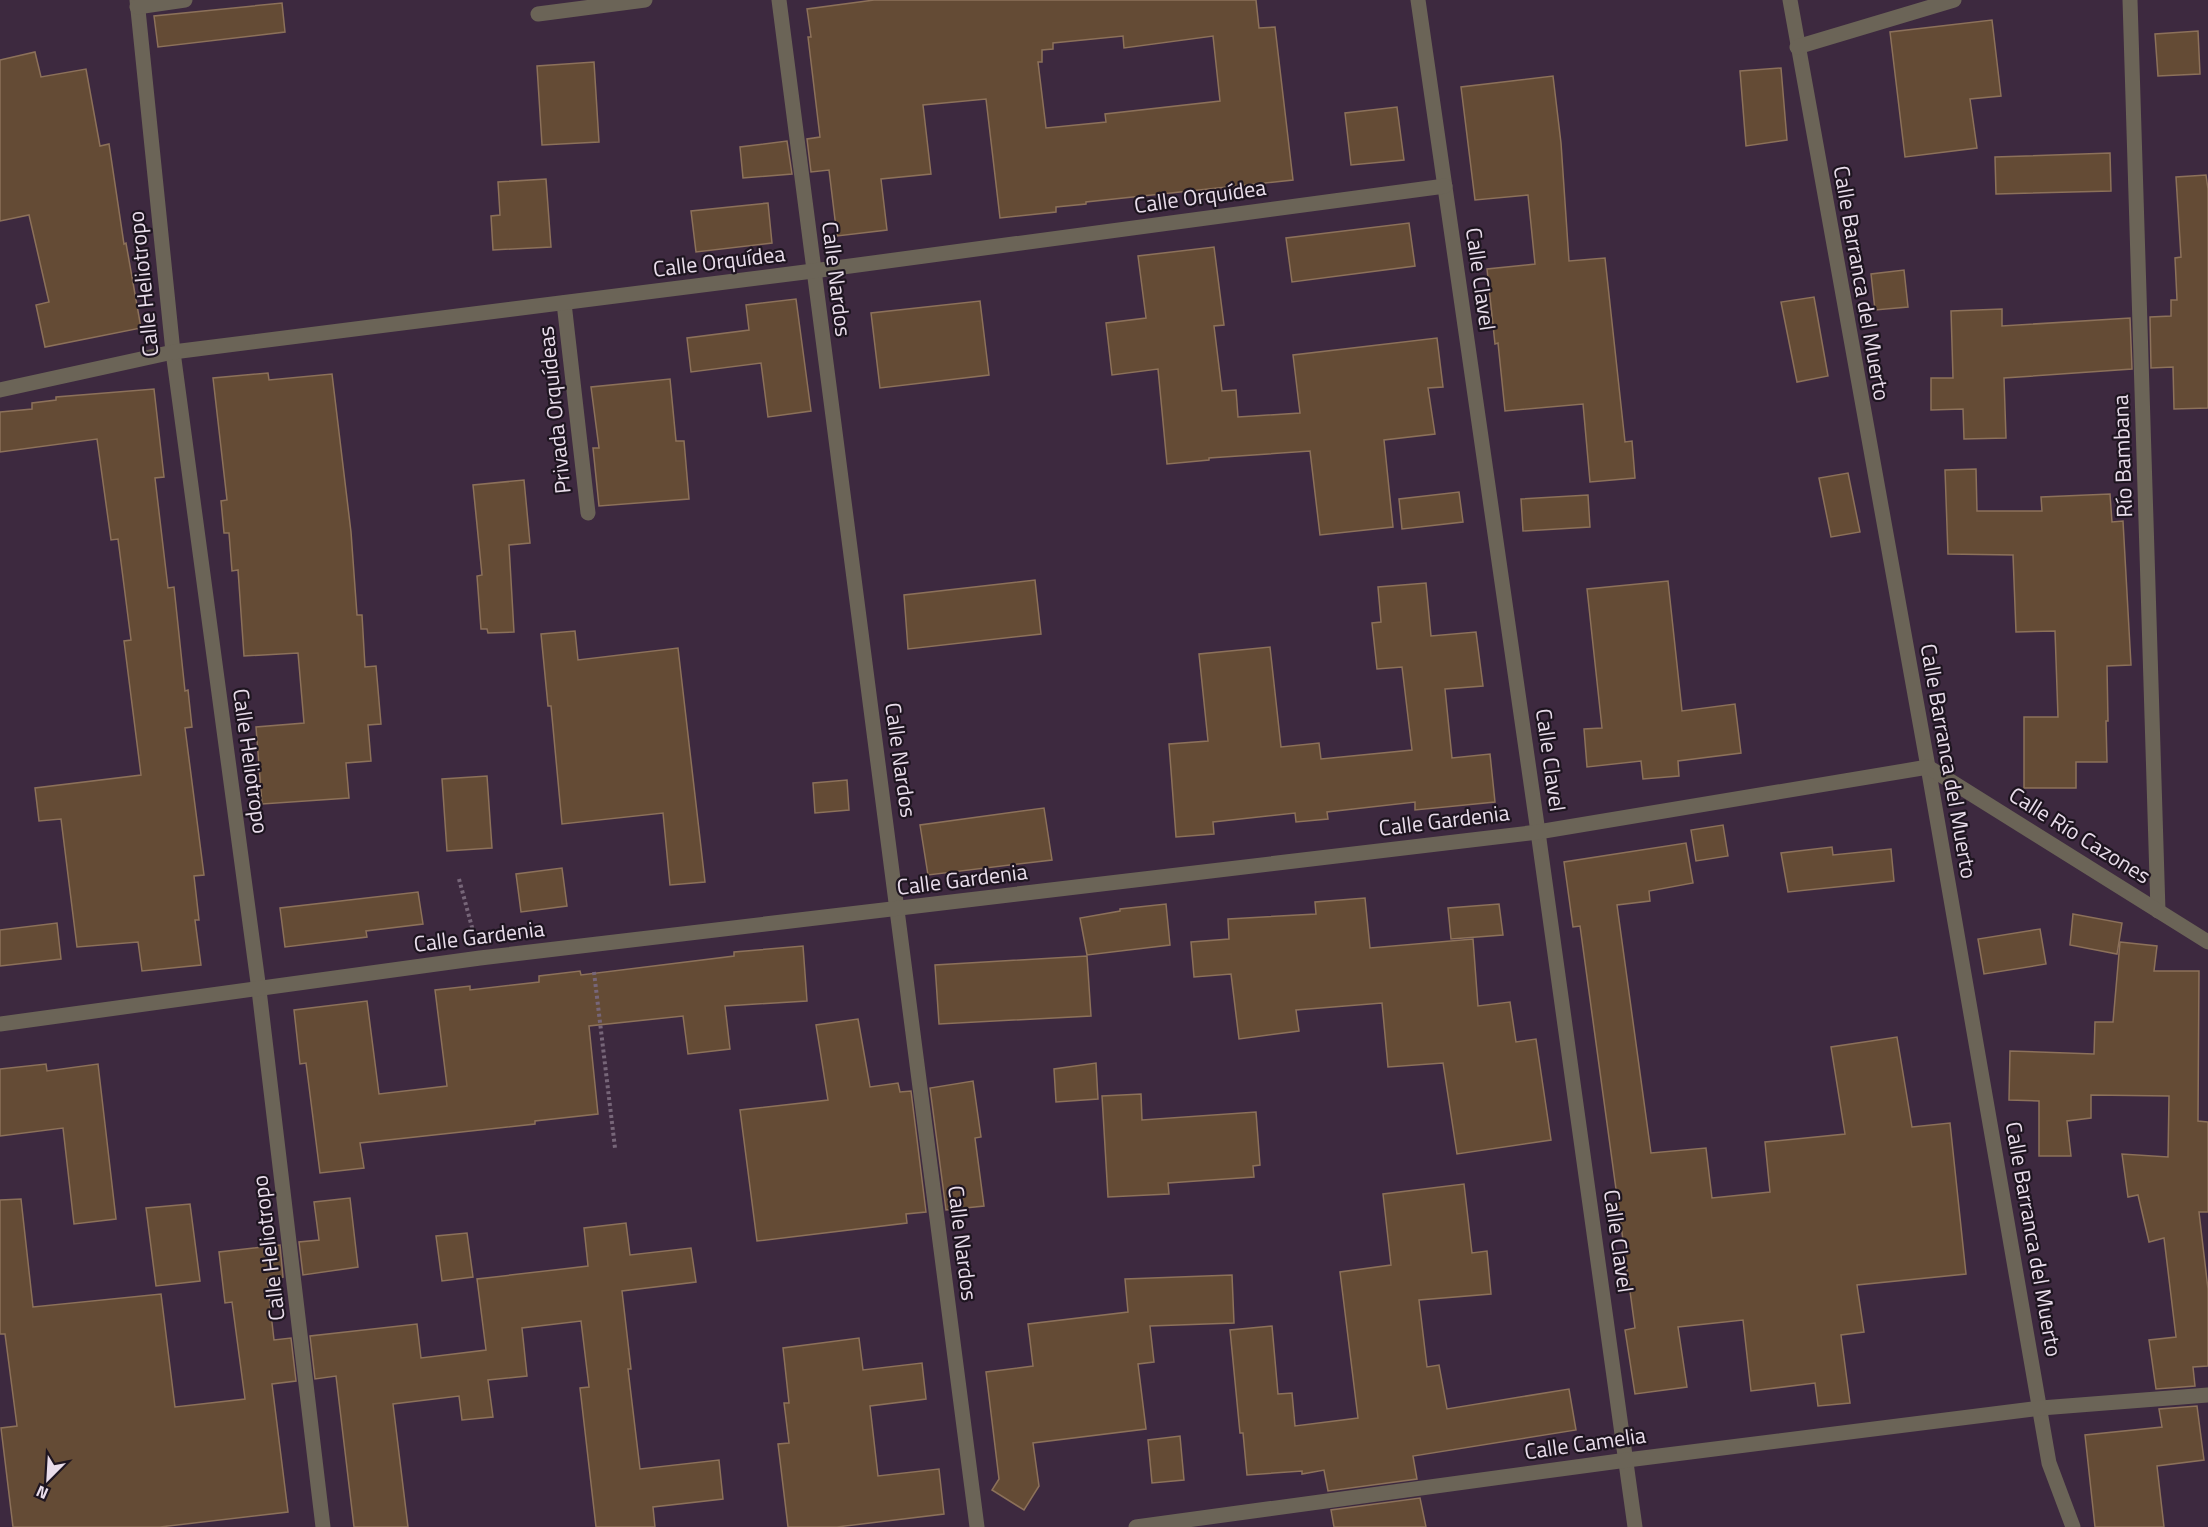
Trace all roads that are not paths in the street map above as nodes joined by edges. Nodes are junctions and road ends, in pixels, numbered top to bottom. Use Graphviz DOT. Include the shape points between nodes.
graph roads {
  1 [pos="185,0"];
  2 [pos="645,0"];
  3 [pos="779,0"];
  4 [pos="1418,0"];
  5 [pos="1790,0"];
  6 [pos="1954,0"];
  7 [pos="2130,0"];
  8 [pos="137,4"];
  9 [pos="538,14"];
  10 [pos="1797,47"];
  11 [pos="1444,186"];
  12 [pos="813,271"];
  13 [pos="564,303"];
  14 [pos="173,352"];
  15 [pos="0,390"];
  16 [pos="588,513"];
  17 [pos="1928,767"];
  18 [pos="1538,832"];
  19 [pos="898,909"];
  20 [pos="2158,910"];
  21 [pos="2208,942"];
  22 [pos="260,990"];
  23 [pos="0,1024"];
  24 [pos="2208,1395"];
  25 [pos="2041,1408"];
  26 [pos="1627,1460"];
  27 [pos="323,1527"];
  28 [pos="977,1527"];
  29 [pos="1136,1527"];
  30 [pos="1635,1527"];
  31 [pos="2073,1527"];
  1 -- 8 [label="street"];
  2 -- 9 [label="street"];
  3 -- 12 [label="street, Calle Nardos"];
  4 -- 11 [label="street, Calle Clavel"];
  5 -- 10 [label="street, Calle Barranca del Muerto"];
  6 -- 10 [label="street"];
  7 -- 20 [label="street, Río Bambana"];
  8 -- 14 [label="street, Calle Heliotropo"];
  10 -- 17 [label="street, Calle Barranca del Muerto"];
  11 -- 12 [label="street, Calle Orquídea"];
  11 -- 18 [label="street, Calle Clavel"];
  12 -- 13 [label="street, Calle Orquídea"];
  12 -- 19 [label="street, Calle Nardos"];
  13 -- 14 [label="street, Calle Orquídea"];
  13 -- 16 [label="street, Privada Orquídeas"];
  14 -- 15 [label="street, Calle Orquídea"];
  14 -- 22 [label="street, Calle Heliotropo"];
  17 -- 18 [label="street, Calle Gardenia"];
  17 -- 20 [label="street, Calle Río Cazones"];
  17 -- 25 [label="street, Calle Barranca del Muerto"];
  18 -- 19 [label="street, Calle Gardenia"];
  18 -- 26 [label="street, Calle Clavel"];
  19 -- 22 [label="street, Calle Gardenia" via="480,958"];
  19 -- 28 [label="street, Calle Nardos"];
  20 -- 21 [label="street, Calle Río Cazones"];
  22 -- 23 [label="street, Calle Gardenia"];
  22 -- 27 [label="street, Calle Heliotropo"];
  24 -- 25 [label="street, Calle Camelia"];
  25 -- 26 [label="street, Calle Camelia"];
  25 -- 31 [label="street, Calle Barranca del Muerto" via="2049,1463"];
  26 -- 29 [label="street, Calle Camelia"];
  26 -- 30 [label="street, Calle Clavel"];
}
